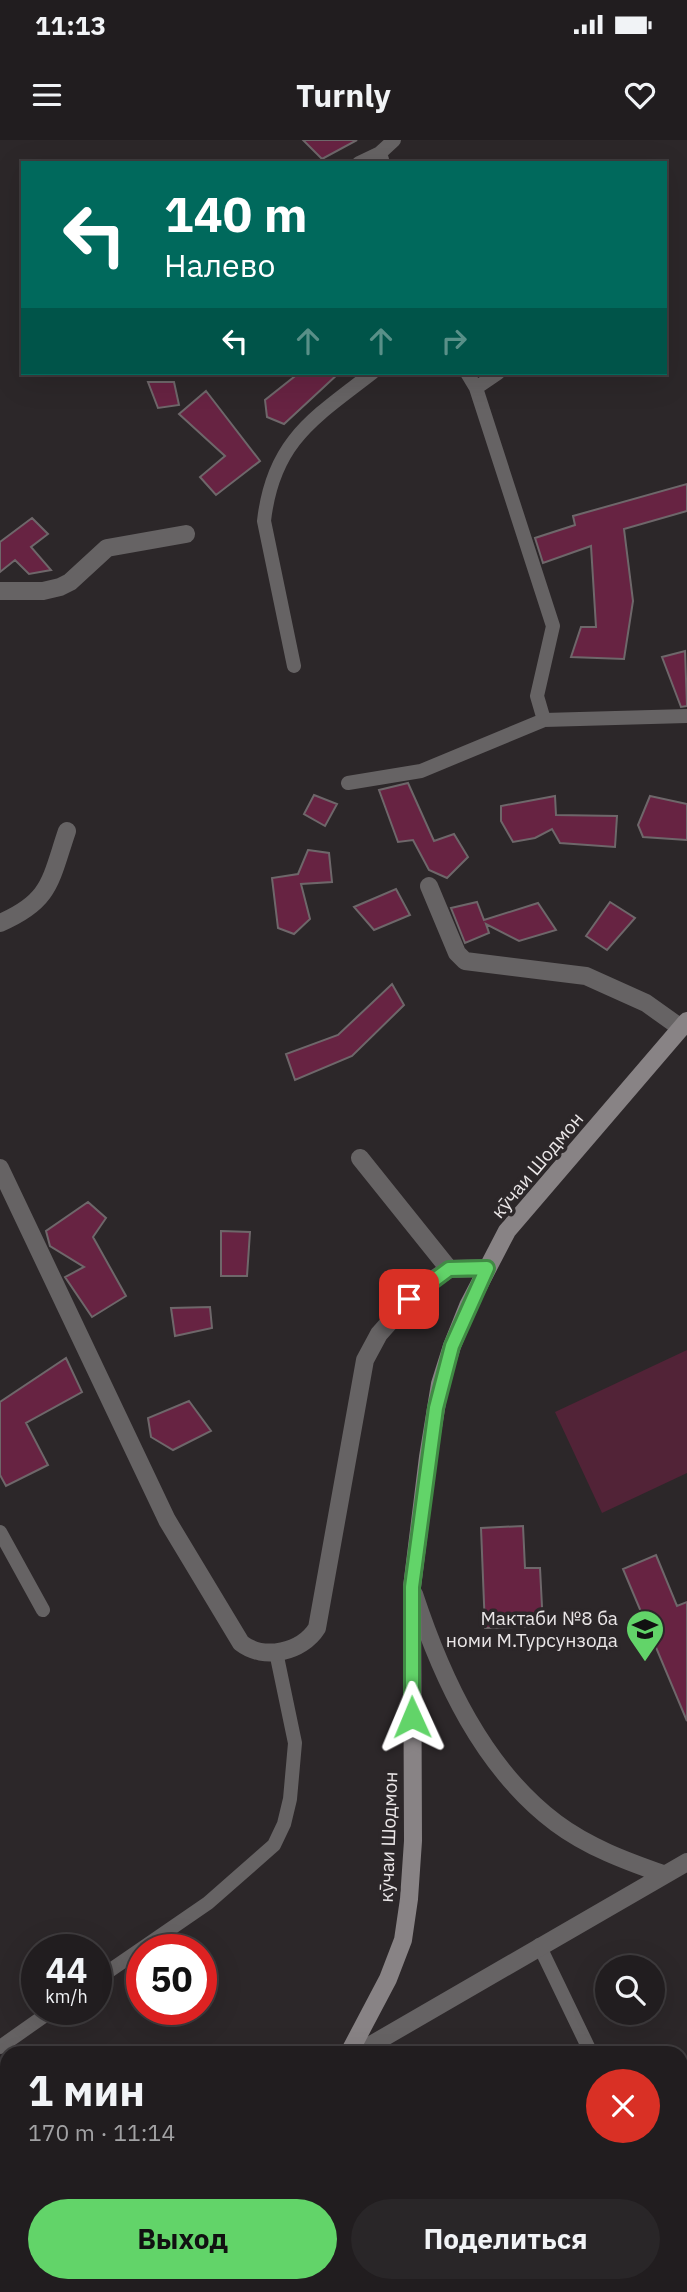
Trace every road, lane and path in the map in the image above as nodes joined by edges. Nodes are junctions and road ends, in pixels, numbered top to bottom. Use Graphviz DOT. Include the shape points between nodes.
graph roads {
  1 [pos="394,140"];
  2 [pos="381,158"];
  3 [pos="369,375"];
  4 [pos="468,375"];
  5 [pos="495,375"];
  6 [pos="475,388"];
  7 [pos="186,534"];
  8 [pos="0,592"];
  9 [pos="294,666"];
  10 [pos="687,716"];
  11 [pos="544,720"];
  12 [pos="348,783"];
  13 [pos="66,831"];
  14 [pos="429,886"];
  15 [pos="0,923"];
  16 [pos="684,1024"];
  17 [pos="360,1158"];
  18 [pos="0,1168"];
  19 [pos="487,1268"];
  20 [pos="449,1269"];
  21 [pos="0,1532"];
  22 [pos="412,1587"];
  23 [pos="43,1610"];
  24 [pos="276,1652"];
  25 [pos="687,1862"];
  26 [pos="663,1874"];
  27 [pos="539,1945"];
  28 [pos="112,1969"];
  29 [pos="31,2025"];
  30 [pos="0,2046"];
  31 [pos="353,2046"];
  32 [pos="385,2046"];
  33 [pos="588,2046"];
  1 -- 2 [label="lane"];
  3 -- 9 [label="lane" via="291,441 267,497 264,521"];
  4 -- 6 [label="lane"];
  5 -- 6 [label="lane"];
  6 -- 11 [label="lane" via="553,626 537,696"];
  7 -- 8 [label="street" via="107,548 60,587"];
  10 -- 11 [label="lane"];
  11 -- 12 [label="lane" via="421,771"];
  13 -- 15 [label="street" via="38,901"];
  14 -- 16 [label="street" via="457,953 465,961 586,976"];
  16 -- 19 [label="main road, кӯчаи Шодмон" via="507,1231"];
  17 -- 20 [label="street"];
  18 -- 24 [label="street" via="167,1520 240,1643 251,1650"];
  19 -- 20 [label="street"];
  19 -- 22 [label="main road, кӯчаи Шодмон" via="440,1384"];
  20 -- 24 [label="street" via="419,1289 399,1310 365,1360 317,1628 306,1641"];
  21 -- 23 [label="lane"];
  22 -- 26 [label="street" via="434,1655 461,1708 512,1781 579,1838"];
  22 -- 31 [label="main road, кӯчаи Шодмон" via="409,1899 403,1940"];
  24 -- 28 [label="lane" via="295,1743 290,1799 274,1845 208,1903"];
  25 -- 26 [label="street"];
  26 -- 27 [label="street"];
  27 -- 32 [label="street"];
  27 -- 33 [label="lane"];
  29 -- 30 [label="lane"];
}
